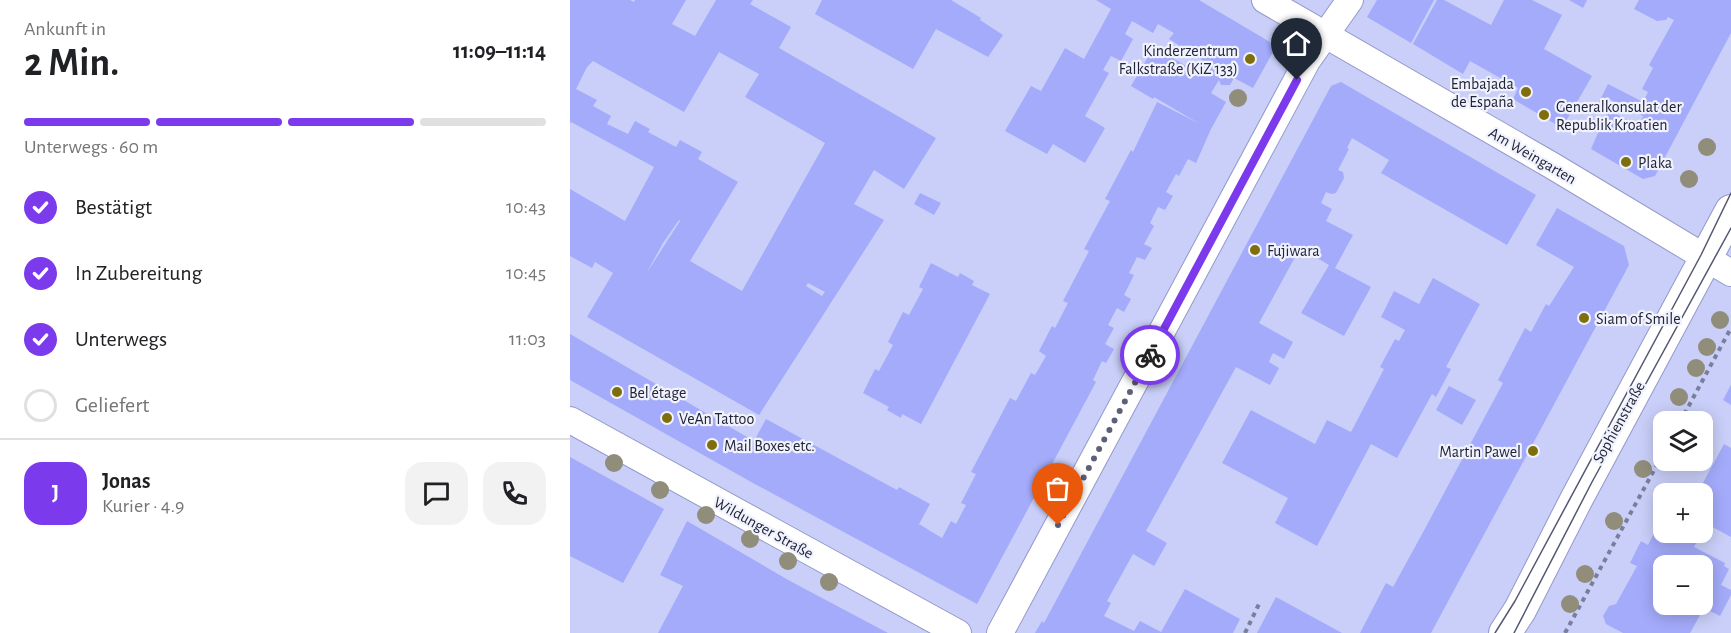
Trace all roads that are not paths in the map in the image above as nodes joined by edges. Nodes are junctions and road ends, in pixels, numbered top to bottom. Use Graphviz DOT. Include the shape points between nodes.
graph roads {
  1 [pos="1265,0"];
  2 [pos="1350,0"];
  3 [pos="1326,36"];
  4 [pos="1731,211"];
  5 [pos="1719,266"];
  6 [pos="570,420"];
  7 [pos="958,633"];
  8 [pos="1000,633"];
  9 [pos="1505,633"];
  1 -- 3 [label="street, Am Weingarten"];
  2 -- 3 [label="street"];
  3 -- 5 [label="street, Am Weingarten"];
  3 -- 8 [label="street" via="1307,62"];
  4 -- 5 [label="street, Sophienstraße"];
  5 -- 9 [label="street, Sophienstraße" via="1581,489"];
  6 -- 7 [label="street, Wildunger Straße"];
}
